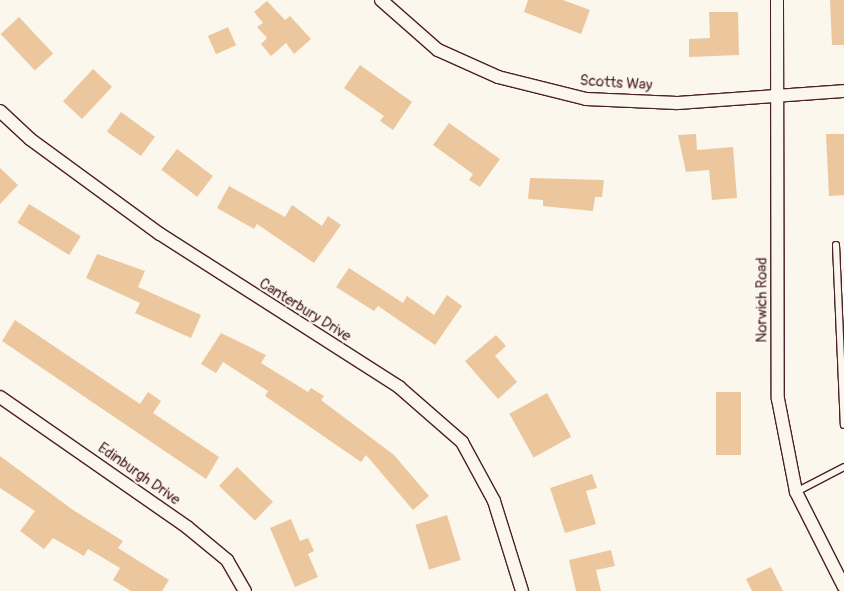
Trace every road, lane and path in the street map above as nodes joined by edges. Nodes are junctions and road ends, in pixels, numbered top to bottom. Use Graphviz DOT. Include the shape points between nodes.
graph roads {
  1 [pos="381,0"];
  2 [pos="777,0"];
  3 [pos="844,91"];
  4 [pos="780,96"];
  5 [pos="0,110"];
  6 [pos="836,245"];
  7 [pos="0,397"];
  8 [pos="844,425"];
  9 [pos="844,467"];
  10 [pos="796,492"];
  11 [pos="844,587"];
  12 [pos="245,591"];
  13 [pos="522,591"];
  1 -- 4 [label="street, Scotts Way" via="438,50 498,77 586,99 677,103"];
  2 -- 4 [label="street, Norwich Road"];
  3 -- 4 [label="street, Scotts Way"];
  4 -- 10 [label="street, Norwich Road" via="778,399"];
  5 -- 13 [label="street, Canterbury Drive" via="30,139 160,234 399,387 462,442 494,501"];
  6 -- 8 [label="lane"];
  7 -- 12 [label="street, Edinburgh Drive" via="187,527 227,560"];
  9 -- 10 [label="lane"];
  10 -- 11 [label="street, Norwich Road"];
}
